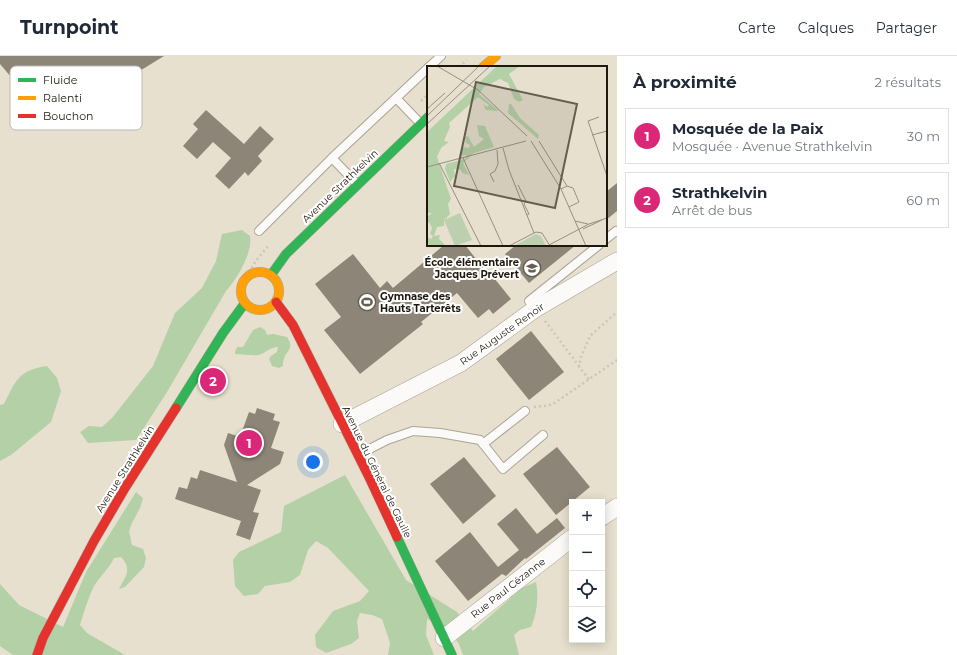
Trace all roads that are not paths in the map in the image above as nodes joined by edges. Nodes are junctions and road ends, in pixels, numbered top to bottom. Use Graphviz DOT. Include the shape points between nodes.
graph roads {
  1 [pos="440,56"];
  2 [pos="496,56"];
  3 [pos="429,66"];
  4 [pos="485,66"];
  5 [pos="427,68"];
  6 [pos="396,98"];
  7 [pos="427,118"];
  8 [pos="420,124"];
  9 [pos="332,158"];
  10 [pos="357,184"];
  11 [pos="259,231"];
  12 [pos="617,232"];
  13 [pos="607,238"];
  14 [pos="598,246"];
  15 [pos="617,261"];
  16 [pos="271,275"];
  17 [pos="276,302"];
  18 [pos="245,303"];
  19 [pos="535,309"];
  20 [pos="525,411"];
  21 [pos="342,424"];
  22 [pos="543,435"];
  23 [pos="482,444"];
  24 [pos="358,456"];
  25 [pos="617,507"];
  26 [pos="605,515"];
  27 [pos="569,540"];
  28 [pos="444,638"];
  29 [pos="36,655"];
  30 [pos="452,655"];
  1 -- 3 [label="lane"];
  2 -- 4 [label="street"];
  5 -- 6 [label="lane"];
  6 -- 8 [label="lane"];
  6 -- 9 [label="lane"];
  7 -- 8 [label="street, Avenue Strathkelvin"];
  8 -- 10 [label="street, Avenue Strathkelvin"];
  9 -- 10 [label="lane"];
  9 -- 11 [label="lane"];
  10 -- 16 [label="street, Avenue Strathkelvin" via="286,254"];
  12 -- 13 [label="lane"];
  14 -- 19 [label="lane" via="529,301"];
  15 -- 19 [label="street, Rue Auguste Renoir"];
  16 -- 17 [label="street" via="278,285"];
  16 -- 18 [label="street" via="259,272 247,277 242,289"];
  17 -- 18 [label="street" via="264,310 257,310"];
  17 -- 21 [label="street, Avenue du Général de Gaulle" via="293,325"];
  18 -- 29 [label="street, Avenue Strathkelvin" via="223,333 125,488 94,541"];
  19 -- 21 [label="street, Rue Auguste Renoir" via="461,363"];
  20 -- 23 [label="lane"];
  21 -- 24 [label="street, Avenue du Général de Gaulle"];
  22 -- 23 [label="lane" via="502,469"];
  23 -- 24 [label="lane" via="480,440 413,431 387,440"];
  24 -- 28 [label="street, Avenue du Général de Gaulle"];
  25 -- 26 [label="street"];
  27 -- 28 [label="street, Rue Paul Cézanne"];
  28 -- 30 [label="street, Avenue du Général de Gaulle"];
}
